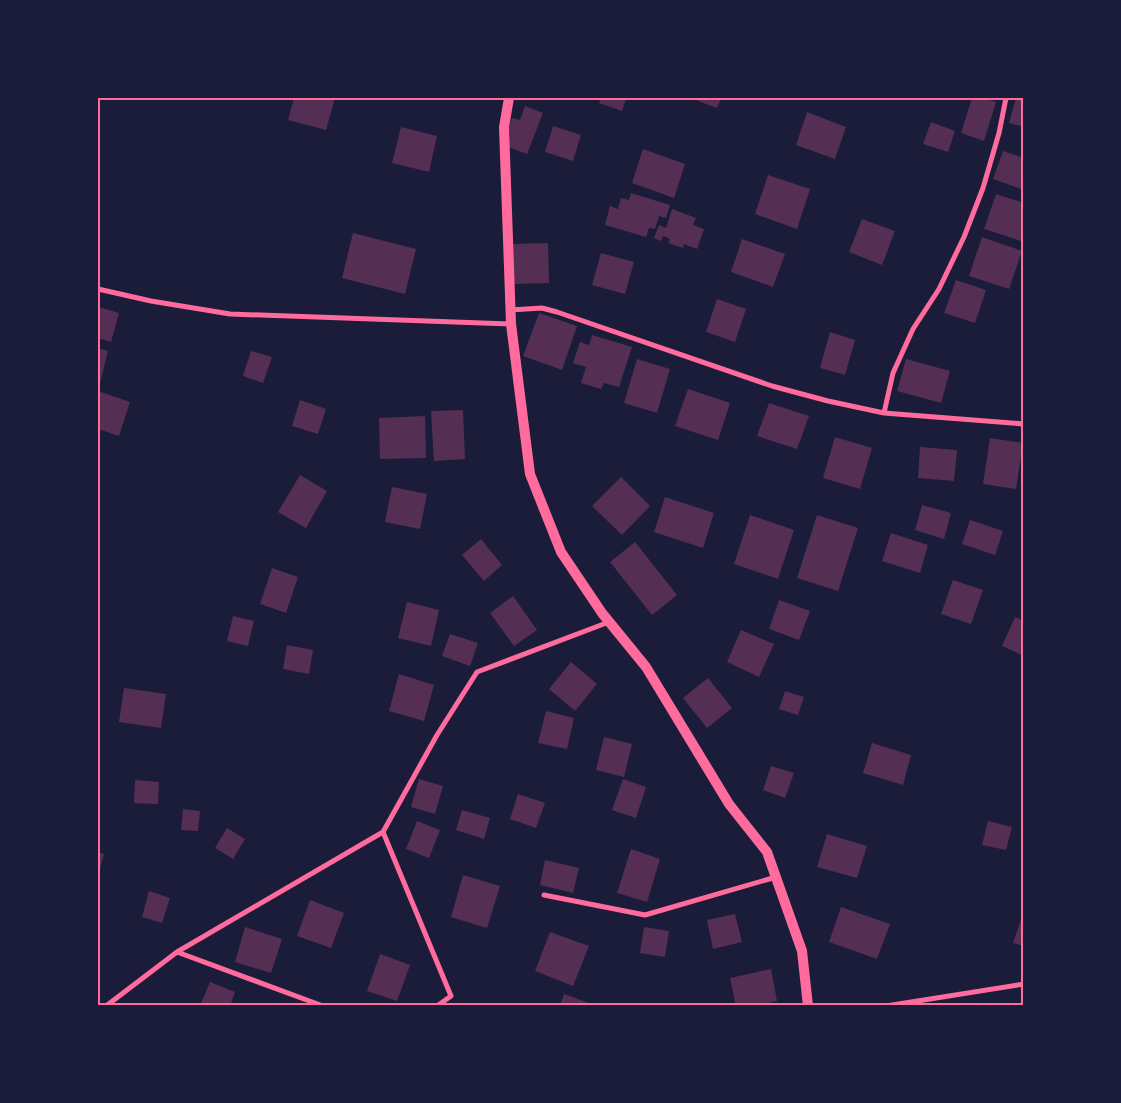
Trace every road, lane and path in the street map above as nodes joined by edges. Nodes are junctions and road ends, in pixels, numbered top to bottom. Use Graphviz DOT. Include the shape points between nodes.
graph roads {
  1 [pos="509,98"];
  2 [pos="1006,98"];
  3 [pos="98,289"];
  4 [pos="510,310"];
  5 [pos="511,324"];
  6 [pos="884,413"];
  7 [pos="1024,424"];
  8 [pos="609,622"];
  9 [pos="383,832"];
  10 [pos="776,877"];
  11 [pos="544,895"];
  12 [pos="177,952"];
  13 [pos="1024,984"];
  14 [pos="106,1006"];
  15 [pos="323,1006"];
  16 [pos="437,1006"];
  17 [pos="808,1006"];
  18 [pos="886,1006"];
  1 -- 4 [label="main road" via="504,127"];
  2 -- 6 [label="street" via="983,188 939,289 913,329 893,373"];
  3 -- 5 [label="street" via="230,314"];
  4 -- 5 [label="main road"];
  4 -- 6 [label="street" via="542,308 557,312 772,386"];
  5 -- 8 [label="main road" via="530,474 561,552"];
  6 -- 7 [label="street"];
  8 -- 9 [label="street" via="477,672 437,735"];
  8 -- 10 [label="main road" via="646,667 729,804 767,852"];
  9 -- 12 [label="street"];
  9 -- 16 [label="street" via="451,996"];
  10 -- 11 [label="street" via="644,915"];
  10 -- 17 [label="main road" via="802,951"];
  12 -- 14 [label="street"];
  12 -- 15 [label="street"];
  13 -- 18 [label="street"];
}
